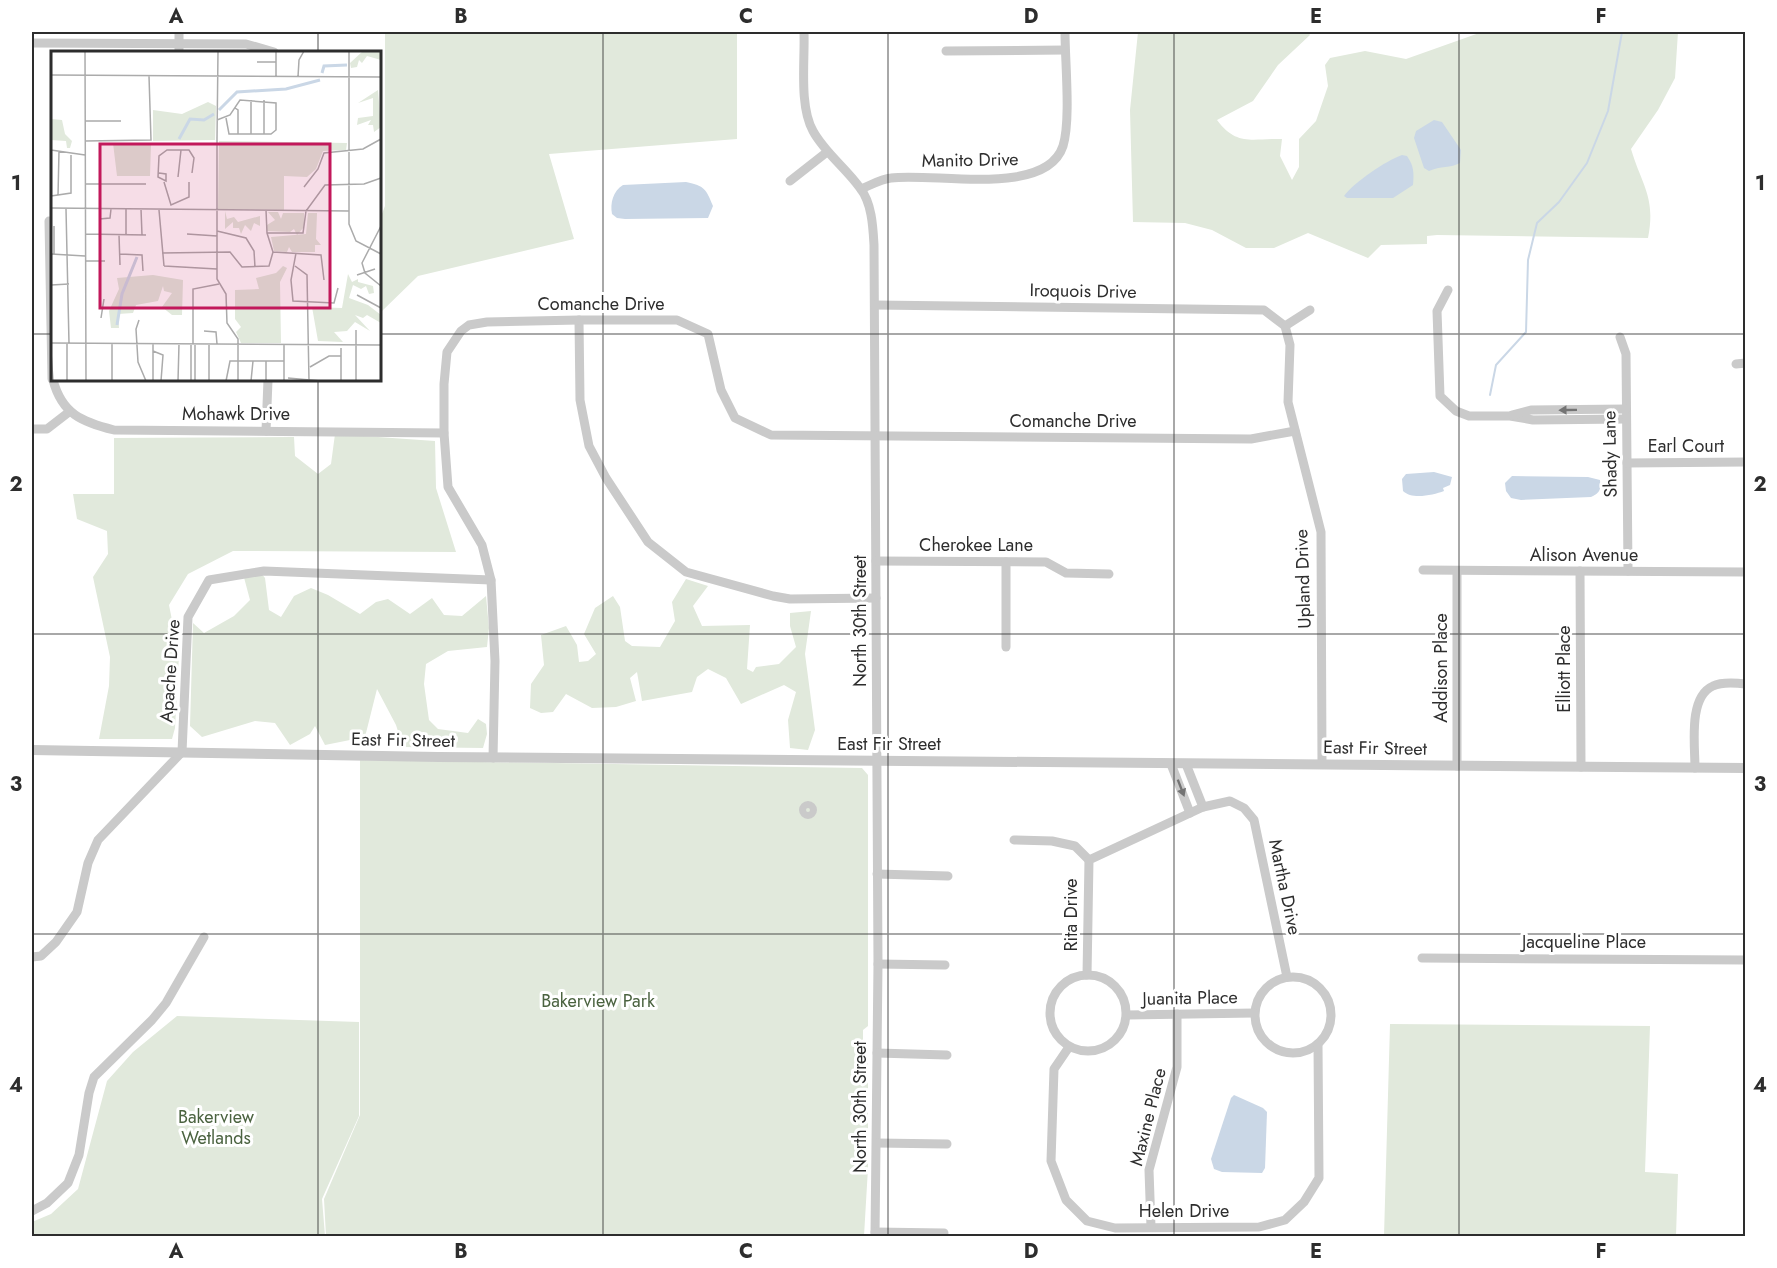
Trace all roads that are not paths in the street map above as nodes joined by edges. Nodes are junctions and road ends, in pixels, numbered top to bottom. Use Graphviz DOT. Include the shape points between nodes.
graph roads {
  1 [pos="179,32"];
  2 [pos="804,32"];
  3 [pos="1065,32"];
  4 [pos="32,43"];
  5 [pos="179,48"];
  6 [pos="1065,50"];
  7 [pos="270,51"];
  8 [pos="946,51"];
  9 [pos="827,152"];
  10 [pos="790,181"];
  11 [pos="861,189"];
  12 [pos="49,221"];
  13 [pos="1448,290"];
  14 [pos="51,300"];
  15 [pos="875,304"];
  16 [pos="1310,310"];
  17 [pos="579,320"];
  18 [pos="1285,326"];
  19 [pos="1620,337"];
  20 [pos="54,381"];
  21 [pos="268,381"];
  22 [pos="69,412"];
  23 [pos="1626,414"];
  24 [pos="32,429"];
  25 [pos="266,430"];
  26 [pos="1295,431"];
  27 [pos="444,433"];
  28 [pos="874,436"];
  29 [pos="1746,462"];
  30 [pos="1627,463"];
  31 [pos="876,561"];
  32 [pos="1006,562"];
  33 [pos="1423,570"];
  34 [pos="1457,571"];
  35 [pos="1580,571"];
  36 [pos="1628,571"];
  37 [pos="1746,572"];
  38 [pos="1109,574"];
  39 [pos="491,580"];
  40 [pos="876,598"];
  41 [pos="1006,647"];
  42 [pos="1746,684"];
  43 [pos="32,750"];
  44 [pos="182,752"];
  45 [pos="493,758"];
  46 [pos="877,760"];
  47 [pos="1171,764"];
  48 [pos="1186,764"];
  49 [pos="1322,764"];
  50 [pos="1457,766"];
  51 [pos="1581,767"];
  52 [pos="1695,768"];
  53 [pos="1746,768"];
  54 [pos="1203,807"];
  55 [pos="1244,808"];
  56 [pos="1190,813"];
  57 [pos="1014,840"];
  58 [pos="1089,860"];
  59 [pos="877,874"];
  60 [pos="948,876"];
  61 [pos="204,937"];
  62 [pos="32,957"];
  63 [pos="1422,958"];
  64 [pos="1746,960"];
  65 [pos="878,963"];
  66 [pos="945,965"];
  67 [pos="1087,975"];
  68 [pos="1287,977"];
  69 [pos="1254,1013"];
  70 [pos="1177,1014"];
  71 [pos="1127,1015"];
  72 [pos="1318,1044"];
  73 [pos="1069,1047"];
  74 [pos="877,1053"];
  75 [pos="947,1054"];
  76 [pos="877,1143"];
  77 [pos="947,1144"];
  78 [pos="32,1211"];
  79 [pos="1151,1227"];
  80 [pos="944,1233"];
  81 [pos="875,1235"];
  1 -- 5 [label="street"];
  2 -- 9 [label="street, North 30th Street" via="805,110 812,130"];
  3 -- 6 [label="street, Manito Drive"];
  4 -- 5 [label="street"];
  5 -- 7 [label="street" via="246,44"];
  6 -- 8 [label="street"];
  6 -- 11 [label="street, Manito Drive" via="1063,147 1054,162 1038,173 1013,178 891,178"];
  9 -- 10 [label="street"];
  9 -- 11 [label="street, North 30th Street"];
  11 -- 15 [label="street, North 30th Street" via="873,227"];
  12 -- 14 [label="street"];
  13 -- 23 [label="street" via="1437,311 1440,396 1456,411 1469,416 1510,416 1531,410"];
  15 -- 18 [label="street, Iroquois Drive" via="1264,310"];
  15 -- 28 [label="street, North 30th Street"];
  16 -- 18 [label="street"];
  17 -- 27 [label="street, Comanche Drive" via="486,322 461,331 447,352"];
  17 -- 28 [label="street, Comanche Drive" via="677,320 708,334 721,390 735,418 771,435"];
  17 -- 40 [label="street" via="580,400 589,446 648,542 686,572 773,596"];
  18 -- 26 [label="street, Upland Drive" via="1290,345 1288,402"];
  19 -- 23 [label="street, Shady Lane" via="1626,354"];
  20 -- 22 [label="street"];
  21 -- 25 [label="street"];
  22 -- 24 [label="street" via="47,429"];
  22 -- 25 [label="street, Mohawk Drive" via="93,425 114,430"];
  23 -- 30 [label="street, Shady Lane"];
  25 -- 27 [label="street, Mohawk Drive"];
  26 -- 28 [label="street, Comanche Drive" via="1251,438"];
  26 -- 49 [label="street, Upland Drive" via="1320,532"];
  27 -- 39 [label="street, Comanche Drive" via="448,487 482,545"];
  28 -- 31 [label="street, North 30th Street"];
  29 -- 30 [label="street, Earl Court"];
  30 -- 36 [label="street, Shady Lane"];
  31 -- 32 [label="street, Cherokee Lane"];
  31 -- 40 [label="street, North 30th Street"];
  32 -- 38 [label="street, Cherokee Lane" via="1046,562 1066,573"];
  32 -- 41 [label="street"];
  33 -- 34 [label="street, Alison Avenue"];
  34 -- 35 [label="street, Alison Avenue"];
  34 -- 50 [label="street, Addison Place"];
  35 -- 36 [label="street, Alison Avenue"];
  35 -- 51 [label="street, Elliott Place"];
  36 -- 37 [label="street, Alison Avenue"];
  39 -- 44 [label="street, Apache Drive" via="264,571 209,580 188,617"];
  39 -- 45 [label="street, Comanche Drive" via="495,661"];
  40 -- 46 [label="street, North 30th Street"];
  42 -- 52 [label="street" via="1713,685 1700,696"];
  43 -- 44 [label="street, East Fir Street"];
  44 -- 45 [label="street, East Fir Street"];
  44 -- 62 [label="street" via="98,840 88,863 77,912 56,942 41,956"];
  45 -- 46 [label="street, East Fir Street"];
  46 -- 47 [label="street, East Fir Street"];
  46 -- 59 [label="street, North 30th Street"];
  47 -- 48 [label="street, East Fir Street"];
  47 -- 56 [label="street, one-way"];
  48 -- 49 [label="street, East Fir Street"];
  48 -- 54 [label="street"];
  49 -- 50 [label="street, East Fir Street"];
  50 -- 51 [label="street, East Fir Street"];
  51 -- 52 [label="street, East Fir Street"];
  52 -- 53 [label="street, East Fir Street"];
  54 -- 55 [label="street, Rita Drive" via="1230,801"];
  54 -- 56 [label="street, Rita Drive"];
  55 -- 68 [label="street, Martha Drive" via="1254,820"];
  56 -- 58 [label="street, Rita Drive"];
  57 -- 58 [label="street" via="1075,846"];
  58 -- 67 [label="street, Rita Drive"];
  59 -- 60 [label="street"];
  59 -- 65 [label="street, North 30th Street"];
  61 -- 78 [label="street" via="166,1003 94,1077 80,1155 68,1183"];
  63 -- 64 [label="street, Jacqueline Place"];
  65 -- 66 [label="street"];
  65 -- 74 [label="street, North 30th Street"];
  67 -- 71 [label="street" via="1116,986"];
  67 -- 73 [label="street" via="1064,983 1051,1004 1053,1028"];
  68 -- 69 [label="street" via="1270,983 1259,996"];
  68 -- 72 [label="street" via="1303,978 1318,986 1328,999 1328,1030"];
  69 -- 70 [label="street, Juanita Place"];
  69 -- 72 [label="street" via="1256,1028 1276,1050 1305,1051"];
  70 -- 71 [label="street, Juanita Place"];
  70 -- 79 [label="street, Maxine Place" via="1177,1067 1149,1170"];
  71 -- 73 [label="street" via="1124,1028 1107,1047 1088,1051"];
  72 -- 79 [label="street, Helen Drive" via="1319,1178 1305,1202 1285,1220 1259,1227"];
  73 -- 79 [label="street, Helen Drive" via="1054,1069 1051,1161 1066,1200 1087,1221 1115,1228"];
  74 -- 75 [label="street"];
  74 -- 76 [label="street, North 30th Street"];
  76 -- 77 [label="street"];
  76 -- 81 [label="street, North 30th Street"];
  80 -- 81 [label="street"];
}
